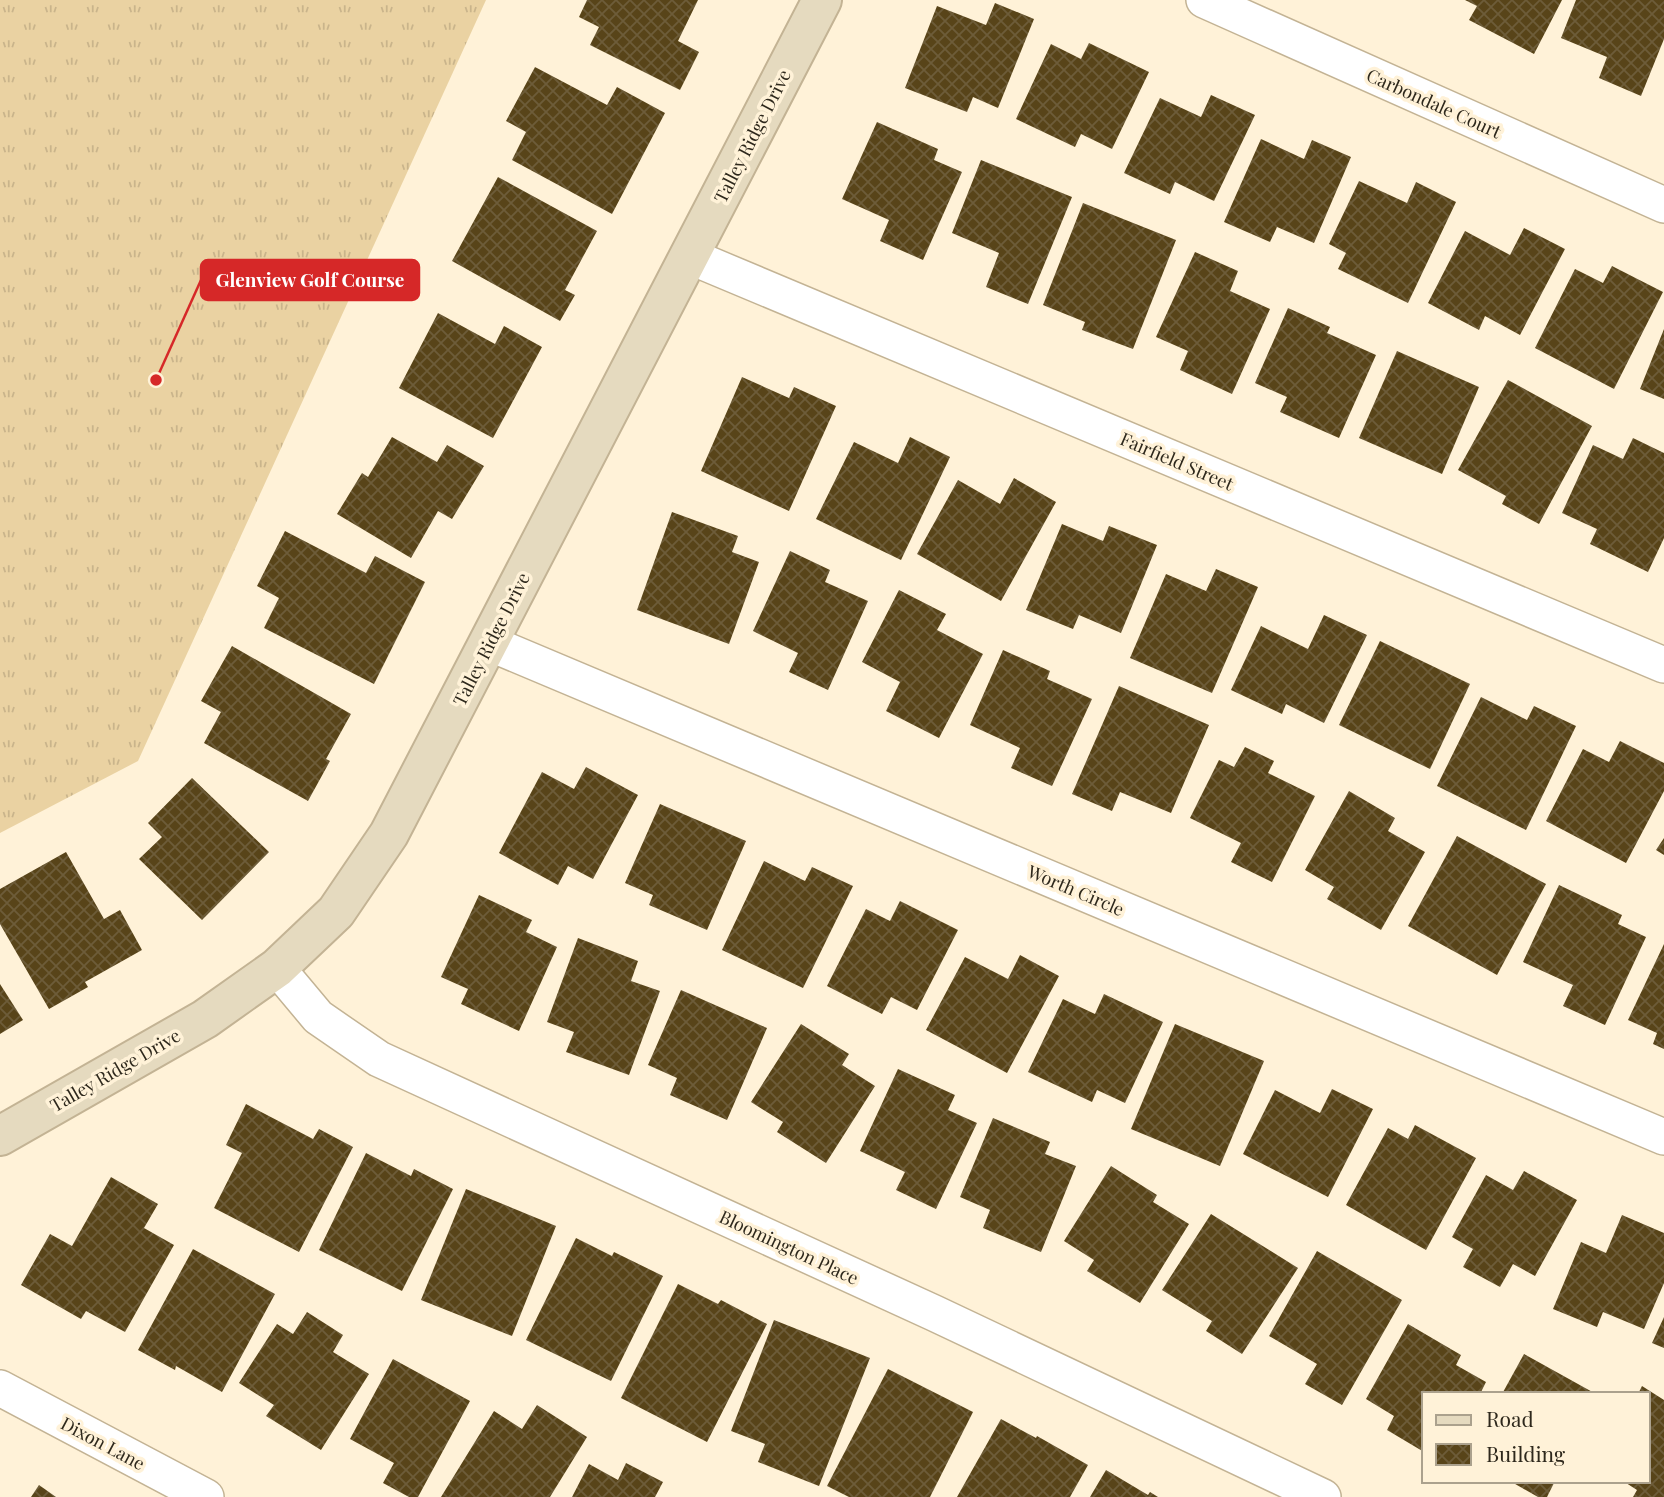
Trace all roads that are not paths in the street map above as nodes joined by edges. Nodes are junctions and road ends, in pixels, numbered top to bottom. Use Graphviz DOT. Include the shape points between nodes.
graph roads {
  1 [pos="822,0"];
  2 [pos="1204,0"];
  3 [pos="1664,205"];
  4 [pos="689,256"];
  5 [pos="489,643"];
  6 [pos="1664,665"];
  7 [pos="277,968"];
  8 [pos="0,1136"];
  9 [pos="1664,1137"];
  10 [pos="0,1388"];
  11 [pos="206,1497"];
  12 [pos="1323,1497"];
  1 -- 4 [label="street, Talley Ridge Drive"];
  2 -- 3 [label="street, Carbondale Court"];
  4 -- 5 [label="street, Talley Ridge Drive"];
  4 -- 6 [label="street, Fairfield Street"];
  5 -- 7 [label="street, Talley Ridge Drive" via="389,834 337,912"];
  5 -- 9 [label="street, Worth Circle"];
  7 -- 8 [label="street, Talley Ridge Drive" via="205,1019"];
  7 -- 12 [label="street, Bloomington Place" via="318,1017 379,1059"];
  10 -- 11 [label="street, Dixon Lane"];
}
